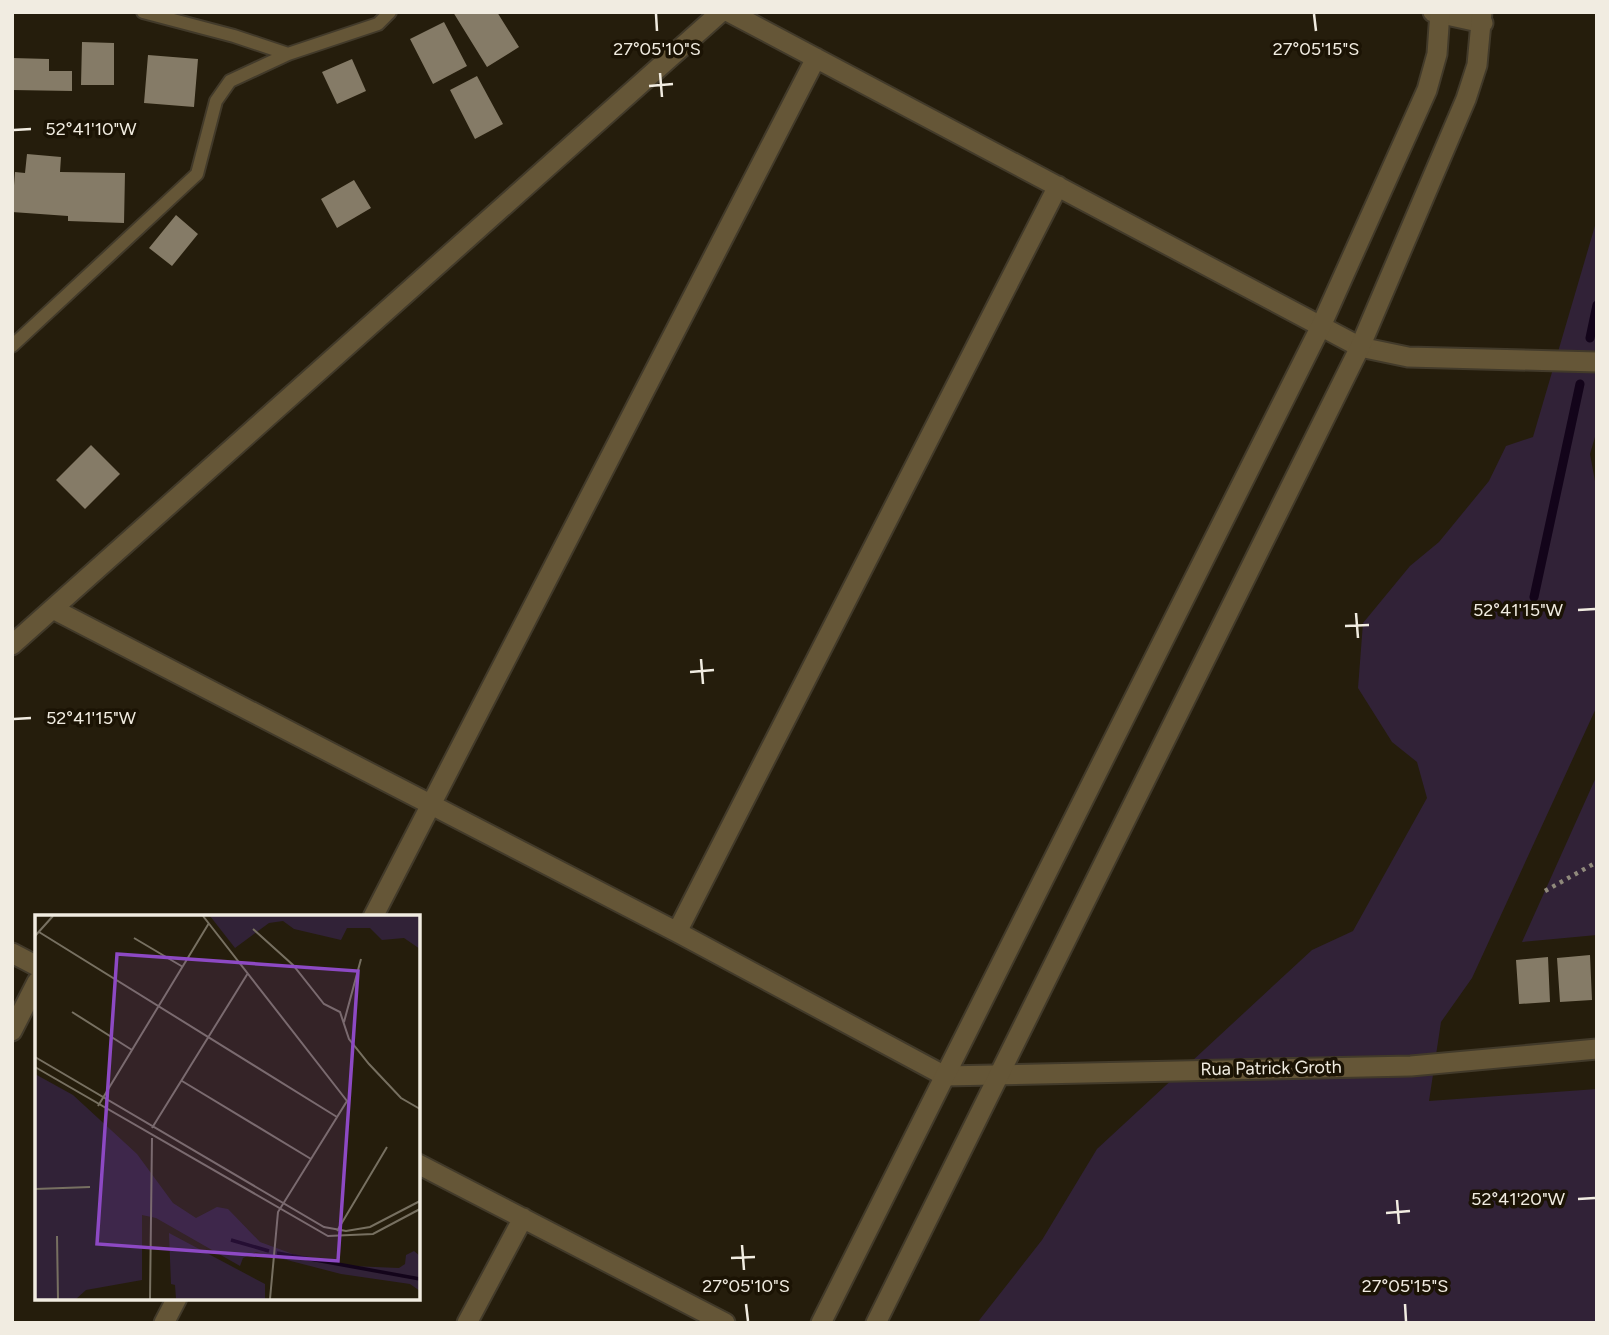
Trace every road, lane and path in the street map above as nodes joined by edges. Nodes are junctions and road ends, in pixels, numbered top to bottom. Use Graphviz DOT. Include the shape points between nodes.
graph roads {
  1 [pos="143,12"];
  2 [pos="390,12"];
  3 [pos="721,12"];
  4 [pos="729,12"];
  5 [pos="1438,13"];
  6 [pos="1482,18"];
  7 [pos="288,54"];
  8 [pos="816,58"];
  9 [pos="1058,186"];
  10 [pos="1321,326"];
  11 [pos="12,346"];
  12 [pos="1360,347"];
  13 [pos="1597,362"];
  14 [pos="53,608"];
  15 [pos="12,645"];
  16 [pos="431,805"];
  17 [pos="1597,862"];
  18 [pos="1545,891"];
  19 [pos="374,915"];
  20 [pos="677,932"];
  21 [pos="12,953"];
  22 [pos="35,965"];
  23 [pos="35,986"];
  24 [pos="12,1031"];
  25 [pos="1597,1048"];
  26 [pos="1000,1073"];
  27 [pos="945,1076"];
  28 [pos="420,1165"];
  29 [pos="523,1218"];
  30 [pos="176,1300"];
  31 [pos="164,1323"];
  32 [pos="467,1323"];
  33 [pos="725,1323"];
  34 [pos="821,1323"];
  35 [pos="876,1323"];
  1 -- 7 [label="lane"];
  2 -- 7 [label="lane" via="378,24"];
  3 -- 14 [label="street"];
  4 -- 8 [label="street"];
  5 -- 6 [label="street"];
  5 -- 10 [label="street" via="1437,54 1427,90"];
  6 -- 12 [label="street" via="1477,65 1466,99"];
  7 -- 11 [label="lane" via="230,81 216,101 197,174"];
  8 -- 9 [label="street"];
  8 -- 16 [label="street"];
  9 -- 10 [label="street"];
  9 -- 20 [label="street"];
  10 -- 12 [label="street"];
  10 -- 27 [label="street"];
  12 -- 13 [label="street" via="1408,357"];
  12 -- 26 [label="street"];
  14 -- 15 [label="street"];
  14 -- 16 [label="street"];
  16 -- 19 [label="street"];
  16 -- 20 [label="street"];
  17 -- 18 [label="path"];
  20 -- 27 [label="street"];
  21 -- 22 [label="street"];
  23 -- 24 [label="street"];
  25 -- 26 [label="street, Rua Patrick Groth" via="1411,1066"];
  26 -- 27 [label="street, Rua Patrick Groth"];
  26 -- 35 [label="street"];
  27 -- 34 [label="street"];
  28 -- 29 [label="street"];
  29 -- 32 [label="street"];
  29 -- 33 [label="street"];
  30 -- 31 [label="street"];
}
